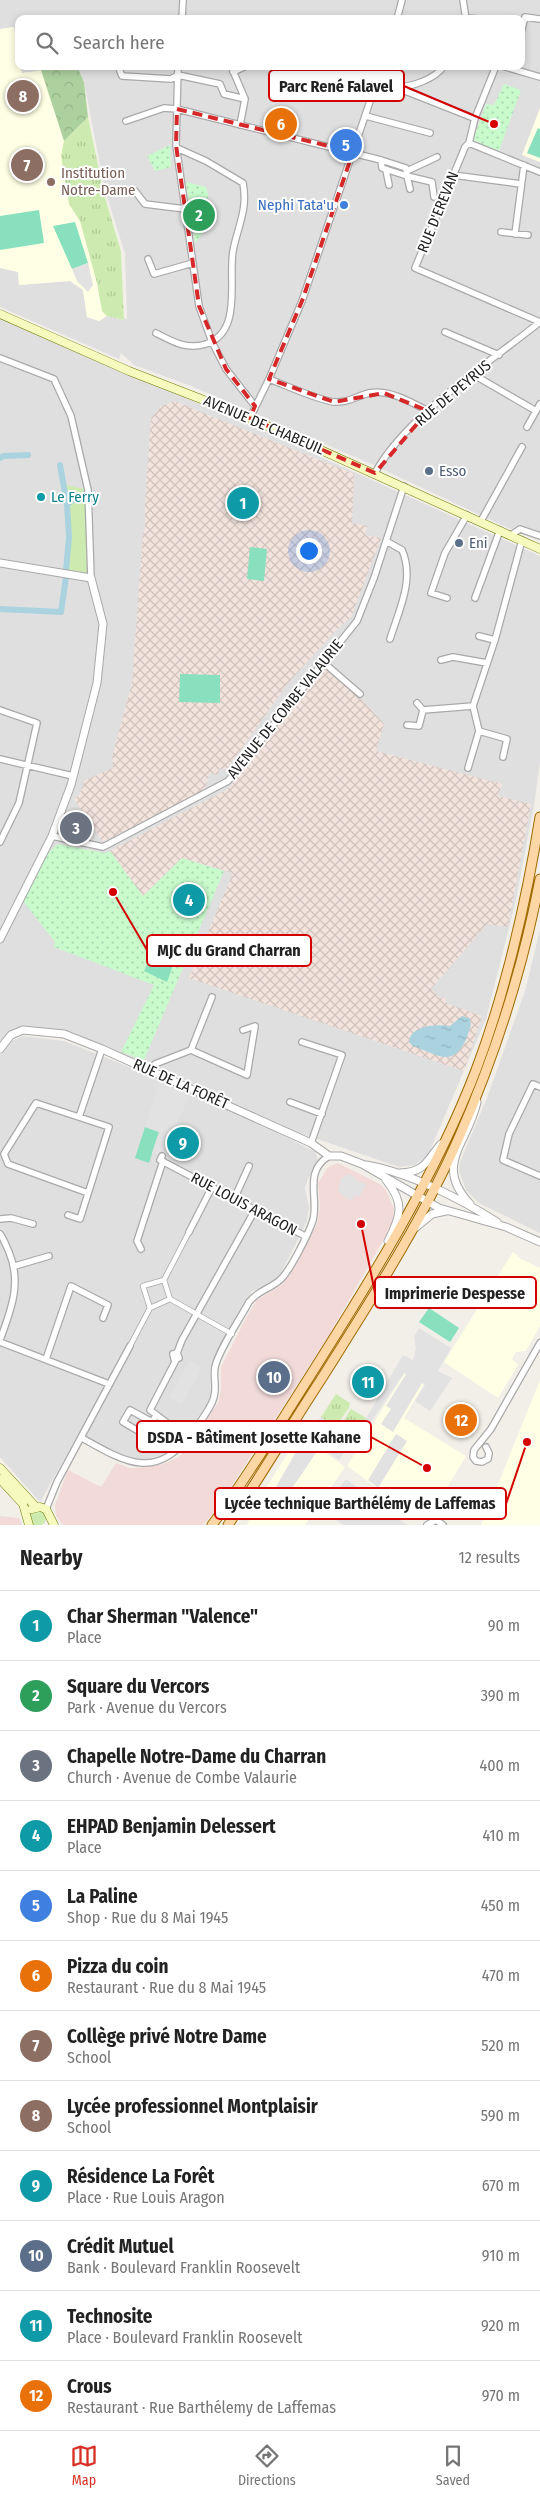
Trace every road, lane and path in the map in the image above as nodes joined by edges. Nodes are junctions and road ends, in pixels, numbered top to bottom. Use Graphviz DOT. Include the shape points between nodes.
graph roads {
  1 [pos="183,0"];
  2 [pos="402,0"];
  3 [pos="463,0"];
  4 [pos="182,15"];
  5 [pos="398,15"];
  6 [pos="466,15"];
  7 [pos="525,17"];
  8 [pos="540,19"];
  9 [pos="120,70"];
  10 [pos="178,70"];
  11 [pos="232,70"];
  12 [pos="381,70"];
  13 [pos="439,70"];
  14 [pos="494,70"];
  15 [pos="520,70"];
  16 [pos="178,76"];
  17 [pos="540,77"];
  18 [pos="377,82"];
  19 [pos="395,87"];
  20 [pos="245,99"];
  21 [pos="177,109"];
  22 [pos="366,116"];
  23 [pos="473,117"];
  24 [pos="126,121"];
  25 [pos="240,125"];
  26 [pos="430,133"];
  27 [pos="469,143"];
  28 [pos="177,148"];
  29 [pos="353,152"];
  30 [pos="437,157"];
  31 [pos="381,160"];
  32 [pos="524,165"];
  33 [pos="386,170"];
  34 [pos="540,172"];
  35 [pos="407,174"];
  36 [pos="453,175"];
  37 [pos="521,184"];
  38 [pos="389,185"];
  39 [pos="410,189"];
  40 [pos="135,191"];
  41 [pos="434,198"];
  42 [pos="185,209"];
  43 [pos="501,232"];
  44 [pos="515,234"];
  45 [pos="528,235"];
  46 [pos="148,259"];
  47 [pos="193,263"];
  48 [pos="0,314"];
  49 [pos="540,322"];
  50 [pos="444,332"];
  51 [pos="156,333"];
  52 [pos="212,342"];
  53 [pos="499,355"];
  54 [pos="0,358"];
  55 [pos="474,375"];
  56 [pos="269,379"];
  57 [pos="540,404"];
  58 [pos="255,406"];
  59 [pos="428,411"];
  60 [pos="536,411"];
  61 [pos="250,418"];
  62 [pos="527,427"];
  63 [pos="522,447"];
  64 [pos="375,473"];
  65 [pos="404,486"];
  66 [pos="467,515"];
  67 [pos="481,522"];
  68 [pos="500,530"];
  69 [pos="511,535"];
  70 [pos="540,536"];
  71 [pos="386,541"];
  72 [pos="524,541"];
  73 [pos="540,545"];
  74 [pos="540,549"];
  75 [pos="0,563"];
  76 [pos="91,578"];
  77 [pos="447,598"];
  78 [pos="475,598"];
  79 [pos="479,636"];
  80 [pos="390,639"];
  81 [pos="495,640"];
  82 [pos="441,660"];
  83 [pos="324,662"];
  84 [pos="487,663"];
  85 [pos="360,694"];
  86 [pos="417,703"];
  87 [pos="473,706"];
  88 [pos="0,710"];
  89 [pos="424,710"];
  90 [pos="407,725"];
  91 [pos="478,731"];
  92 [pos="502,758"];
  93 [pos="0,759"];
  94 [pos="26,765"];
  95 [pos="468,768"];
  96 [pos="73,776"];
  97 [pos="540,817"];
  98 [pos="52,836"];
  99 [pos="0,842"];
  100 [pos="540,879"];
  101 [pos="0,939"];
  102 [pos="212,997"];
  103 [pos="243,1030"];
  104 [pos="302,1042"];
  105 [pos="102,1048"];
  106 [pos="0,1049"];
  107 [pos="192,1050"];
  108 [pos="151,1071"];
  109 [pos="540,1087"];
  110 [pos="480,1088"];
  111 [pos="290,1102"];
  112 [pos="322,1114"];
  113 [pos="79,1117"];
  114 [pos="445,1140"];
  115 [pos="311,1143"];
  116 [pos="329,1156"];
  117 [pos="362,1164"];
  118 [pos="249,1166"];
  119 [pos="397,1173"];
  120 [pos="382,1176"];
  121 [pos="540,1176"];
  122 [pos="424,1185"];
  123 [pos="212,1187"];
  124 [pos="433,1189"];
  125 [pos="88,1193"];
  126 [pos="418,1196"];
  127 [pos="234,1199"];
  128 [pos="427,1201"];
  129 [pos="472,1206"];
  130 [pos="255,1210"];
  131 [pos="447,1211"];
  132 [pos="68,1216"];
  133 [pos="0,1219"];
  134 [pos="33,1224"];
  135 [pos="506,1227"];
  136 [pos="189,1232"];
  137 [pos="0,1234"];
  138 [pos="409,1234"];
  139 [pos="305,1236"];
  140 [pos="540,1242"];
  141 [pos="141,1249"];
  142 [pos="48,1256"];
  143 [pos="15,1266"];
  144 [pos="372,1275"];
  145 [pos="164,1280"];
  146 [pos="170,1300"];
  147 [pos="150,1308"];
  148 [pos="196,1314"];
  149 [pos="103,1318"];
  150 [pos="232,1334"];
  151 [pos="0,1341"];
  152 [pos="540,1343"];
  153 [pos="130,1346"];
  154 [pos="46,1359"];
  155 [pos="109,1384"];
  156 [pos="156,1415"];
  157 [pos="152,1422"];
  158 [pos="491,1429"];
  159 [pos="82,1438"];
  160 [pos="188,1438"];
  161 [pos="476,1447"];
  162 [pos="486,1447"];
  163 [pos="0,1468"];
  164 [pos="0,1479"];
  165 [pos="36,1507"];
  166 [pos="46,1509"];
  167 [pos="28,1515"];
  168 [pos="50,1523"];
  169 [pos="29,1525"];
  170 [pos="212,1525"];
  171 [pos="228,1525"];
  172 [pos="427,1525"];
  173 [pos="443,1525"];
  1 -- 4 [label="street"];
  2 -- 5 [label="street"];
  3 -- 6 [label="street"];
  7 -- 8 [label="street"];
  9 -- 16 [label="street" via="122,76 171,79"];
  10 -- 16 [label="street"];
  11 -- 20 [label="street"];
  12 -- 18 [label="street"];
  13 -- 19 [label="street" via="427,79"];
  14 -- 23 [label="street, RUE D'EREVAN"];
  15 -- 17 [label="street"];
  16 -- 20 [label="street" via="220,84 224,94"];
  16 -- 21 [label="street"];
  18 -- 19 [label="street"];
  18 -- 22 [label="street"];
  19 -- 23 [label="street"];
  20 -- 25 [label="street"];
  21 -- 24 [label="street" via="164,108"];
  21 -- 25 [label="street"];
  21 -- 28 [label="street"];
  22 -- 26 [label="street"];
  22 -- 29 [label="street"];
  23 -- 27 [label="street, RUE D'EREVAN"];
  25 -- 29 [label="street"];
  27 -- 32 [label="street"];
  27 -- 36 [label="street, RUE D'EREVAN" via="464,147"];
  28 -- 42 [label="street"];
  28 -- 52 [label="street" via="227,172 243,183 245,192 246,201 233,252 229,318 223,333"];
  29 -- 31 [label="street"];
  29 -- 56 [label="street" via="302,301"];
  30 -- 35 [label="street"];
  31 -- 33 [label="street" via="382,168"];
  31 -- 35 [label="street" via="406,168"];
  32 -- 34 [label="street"];
  32 -- 37 [label="street"];
  33 -- 35 [label="street"];
  33 -- 38 [label="street"];
  35 -- 39 [label="street"];
  35 -- 41 [label="street" via="432,182"];
  36 -- 37 [label="street"];
  36 -- 49 [label="street, RUE D'EREVAN" via="415,268"];
  37 -- 44 [label="street"];
  40 -- 42 [label="street" via="145,204"];
  42 -- 47 [label="street"];
  43 -- 44 [label="street"];
  44 -- 45 [label="street"];
  46 -- 47 [label="street" via="154,274"];
  47 -- 52 [label="street" via="199,306"];
  48 -- 61 [label="main road, AVENUE DE CHABEUIL"];
  49 -- 53 [label="street, RUE DE PEYRUS"];
  50 -- 53 [label="street"];
  51 -- 52 [label="street" via="186,346"];
  52 -- 58 [label="street" via="226,370"];
  53 -- 55 [label="street, RUE DE PEYRUS"];
  54 -- 76 [label="street" via="54,379 71,416 88,490"];
  55 -- 59 [label="street, RUE DE PEYRUS"];
  55 -- 60 [label="street"];
  56 -- 58 [label="street"];
  56 -- 59 [label="street" via="334,402 348,401 369,393 384,393"];
  57 -- 60 [label="street"];
  58 -- 61 [label="street"];
  59 -- 64 [label="street, RUE DE PEYRUS" via="390,451"];
  60 -- 62 [label="street"];
  61 -- 64 [label="main road, AVENUE DE CHABEUIL"];
  63 -- 67 [label="street"];
  64 -- 65 [label="main road, AVENUE DE CHABEUIL"];
  65 -- 66 [label="main road, AVENUE DE CHABEUIL"];
  65 -- 71 [label="street, AVENUE DE COMBE VALAURIE"];
  66 -- 67 [label="main road, AVENUE DE CHABEUIL"];
  66 -- 77 [label="street" via="445,554 431,593"];
  67 -- 68 [label="main road, AVENUE DE CHABEUIL"];
  68 -- 69 [label="main road, AVENUE DE CHABEUIL"];
  68 -- 78 [label="street"];
  69 -- 70 [label="street" via="520,528"];
  69 -- 72 [label="main road, AVENUE DE CHABEUIL"];
  71 -- 80 [label="street" via="402,550 408,576"];
  71 -- 83 [label="street, AVENUE DE COMBE VALAURIE" via="357,621"];
  72 -- 73 [label="main road, AVENUE DE CHABEUIL"];
  72 -- 74 [label="main road, AVENUE DE CHABEUIL"];
  72 -- 81 [label="street"];
  75 -- 76 [label="street"];
  76 -- 96 [label="street" via="103,624 97,683"];
  79 -- 81 [label="street"];
  81 -- 84 [label="street"];
  82 -- 84 [label="street" via="453,657"];
  83 -- 85 [label="street"];
  83 -- 98 [label="street, AVENUE DE COMBE VALAURIE" via="220,787 103,847"];
  84 -- 87 [label="street"];
  86 -- 89 [label="street"];
  87 -- 89 [label="street"];
  87 -- 91 [label="street"];
  88 -- 94 [label="street" via="37,723"];
  89 -- 90 [label="street" via="419,726"];
  91 -- 92 [label="street" via="507,739"];
  91 -- 95 [label="street"];
  93 -- 94 [label="street"];
  94 -- 96 [label="street"];
  94 -- 99 [label="street" via="19,803"];
  96 -- 98 [label="street" via="66,804"];
  97 -- 114 [label="main road" via="528,887 502,991 475,1071"];
  98 -- 101 [label="street"];
  100 -- 110 [label="main road" via="516,979"];
  102 -- 107 [label="street"];
  103 -- 107 [label="street" via="255,1026 248,1075"];
  104 -- 112 [label="street" via="342,1055"];
  105 -- 106 [label="street, RUE DE LA FORÊT" via="64,1034 23,1030 12,1035"];
  105 -- 108 [label="street, RUE DE LA FORÊT"];
  105 -- 113 [label="street"];
  107 -- 108 [label="street" via="155,1064"];
  108 -- 115 [label="street, RUE DE LA FORÊT"];
  109 -- 121 [label="street" via="532,1084 509,1134 502,1160"];
  110 -- 124 [label="main road"];
  110 -- 129 [label="street, RUE DE LA FORÊT" via="475,1112 452,1167 455,1184"];
  111 -- 112 [label="street"];
  112 -- 115 [label="street"];
  113 -- 125 [label="street" via="109,1126"];
  113 -- 125 [label="street" via="36,1103 4,1154 8,1164"];
  114 -- 119 [label="street" via="424,1166 410,1173"];
  114 -- 122 [label="main road"];
  115 -- 116 [label="street, RUE DE LA FORÊT"];
  116 -- 117 [label="street, RUE DE LA FORÊT" via="341,1156"];
  116 -- 139 [label="street" via="312,1182 314,1212"];
  117 -- 119 [label="street, RUE DE LA FORÊT"];
  117 -- 120 [label="street, RUE DE LA FORÊT"];
  118 -- 127 [label="street"];
  119 -- 122 [label="street, RUE DE LA FORÊT"];
  120 -- 126 [label="street, RUE DE LA FORÊT"];
  120 -- 144 [label="street" via="397,1198 400,1213"];
  122 -- 124 [label="street, RUE DE LA FORÊT"];
  122 -- 126 [label="main road"];
  123 -- 127 [label="street, RUE LOUIS ARAGON"];
  123 -- 136 [label="street"];
  123 -- 141 [label="street, RUE LOUIS ARAGON" via="162,1158 137,1241"];
  124 -- 128 [label="main road"];
  124 -- 129 [label="street, RUE DE LA FORÊT"];
  125 -- 132 [label="street" via="80,1219"];
  126 -- 128 [label="street, RUE DE LA FORÊT"];
  126 -- 144 [label="main road"];
  127 -- 130 [label="street, RUE LOUIS ARAGON"];
  128 -- 131 [label="street, RUE DE LA FORÊT"];
  128 -- 138 [label="main road"];
  129 -- 135 [label="street, RUE DE LA FORÊT"];
  130 -- 139 [label="street, RUE LOUIS ARAGON"];
  130 -- 148 [label="street"];
  131 -- 135 [label="street, RUE DE LA FORÊT"];
  131 -- 138 [label="street" via="432,1214"];
  133 -- 134 [label="street" via="11,1218"];
  135 -- 140 [label="street, RUE DE LA FORÊT"];
  136 -- 145 [label="street"];
  137 -- 143 [label="street"];
  138 -- 171 [label="main road" via="368,1306"];
  139 -- 150 [label="street" via="284,1276 253,1297"];
  142 -- 143 [label="street"];
  143 -- 151 [label="street" via="17,1284"];
  144 -- 170 [label="main road"];
  145 -- 146 [label="street"];
  145 -- 147 [label="street" via="143,1286"];
  146 -- 147 [label="street"];
  146 -- 148 [label="street"];
  147 -- 153 [label="street"];
  148 -- 150 [label="street"];
  148 -- 156 [label="street" via="177,1353 172,1356 176,1360 150,1410"];
  149 -- 154 [label="street" via="108,1304 71,1286"];
  150 -- 160 [label="street" via="215,1367 212,1403"];
  151 -- 154 [label="street"];
  152 -- 158 [label="street"];
  153 -- 155 [label="street"];
  154 -- 155 [label="street"];
  155 -- 159 [label="street"];
  156 -- 157 [label="street"];
  156 -- 160 [label="street"];
  157 -- 157 [label="street" via="145,1435 123,1422 130,1410"];
  158 -- 161 [label="street"];
  158 -- 162 [label="street"];
  159 -- 160 [label="street" via="122,1460 142,1463 165,1458"];
  159 -- 166 [label="street"];
  161 -- 162 [label="street"];
  161 -- 162 [label="street" via="473,1457 480,1462 489,1457"];
  163 -- 165 [label="main road"];
  164 -- 167 [label="main road" via="23,1504"];
  165 -- 166 [label="main road"];
  165 -- 167 [label="main road"];
  166 -- 168 [label="main road"];
  167 -- 169 [label="main road"];
  172 -- 173 [label="street" via="436,1520"];
}
